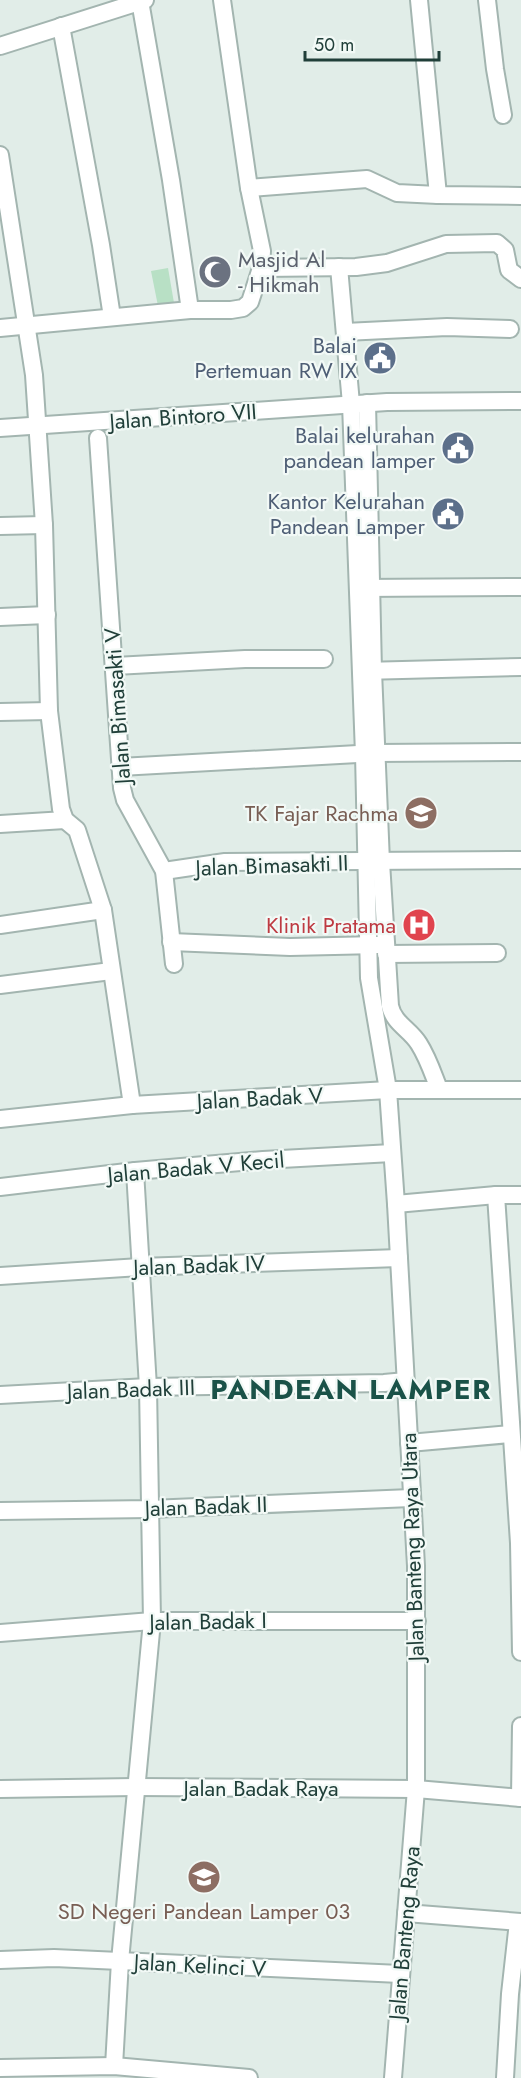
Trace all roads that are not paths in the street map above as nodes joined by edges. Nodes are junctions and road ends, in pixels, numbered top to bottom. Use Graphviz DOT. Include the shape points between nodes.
graph roads {
  1 [pos="222,0"];
  2 [pos="419,0"];
  3 [pos="487,0"];
  4 [pos="142,1"];
  5 [pos="115,4"];
  6 [pos="61,26"];
  7 [pos="0,46"];
  8 [pos="503,115"];
  9 [pos="0,156"];
  10 [pos="249,188"];
  11 [pos="438,195"];
  12 [pos="521,196"];
  13 [pos="339,267"];
  14 [pos="261,268"];
  15 [pos="521,279"];
  16 [pos="190,310"];
  17 [pos="112,317"];
  18 [pos="28,325"];
  19 [pos="0,328"];
  20 [pos="510,329"];
  21 [pos="345,332"];
  22 [pos="521,401"];
  23 [pos="359,404"];
  24 [pos="36,427"];
  25 [pos="0,428"];
  26 [pos="98,438"];
  27 [pos="44,525"];
  28 [pos="0,526"];
  29 [pos="521,587"];
  30 [pos="365,588"];
  31 [pos="47,615"];
  32 [pos="0,617"];
  33 [pos="324,659"];
  34 [pos="115,666"];
  35 [pos="521,667"];
  36 [pos="367,671"];
  37 [pos="49,711"];
  38 [pos="0,712"];
  39 [pos="521,752"];
  40 [pos="370,753"];
  41 [pos="120,767"];
  42 [pos="65,820"];
  43 [pos="0,824"];
  44 [pos="521,860"];
  45 [pos="374,862"];
  46 [pos="164,871"];
  47 [pos="103,910"];
  48 [pos="0,926"];
  49 [pos="171,942"];
  50 [pos="380,948"];
  51 [pos="497,952"];
  52 [pos="174,964"];
  53 [pos="111,971"];
  54 [pos="0,986"];
  55 [pos="439,1089"];
  56 [pos="388,1090"];
  57 [pos="521,1090"];
  58 [pos="132,1105"];
  59 [pos="0,1119"];
  60 [pos="392,1153"];
  61 [pos="135,1171"];
  62 [pos="0,1187"];
  63 [pos="496,1195"];
  64 [pos="521,1195"];
  65 [pos="396,1204"];
  66 [pos="399,1258"];
  67 [pos="140,1267"];
  68 [pos="0,1276"];
  69 [pos="406,1381"];
  70 [pos="148,1387"];
  71 [pos="0,1395"];
  72 [pos="511,1434"];
  73 [pos="410,1443"];
  74 [pos="411,1498"];
  75 [pos="150,1509"];
  76 [pos="0,1511"];
  77 [pos="520,1542"];
  78 [pos="520,1611"];
  79 [pos="152,1621"];
  80 [pos="417,1621"];
  81 [pos="0,1633"];
  82 [pos="521,1652"];
  83 [pos="521,1726"];
  84 [pos="135,1786"];
  85 [pos="0,1789"];
  86 [pos="416,1789"];
  87 [pos="520,1798"];
  88 [pos="406,1913"];
  89 [pos="519,1922"];
  90 [pos="0,1960"];
  91 [pos="120,1961"];
  92 [pos="400,1974"];
  93 [pos="515,1994"];
  94 [pos="114,2066"];
  95 [pos="0,2068"];
  96 [pos="87,2073"];
  97 [pos="249,2078"];
  98 [pos="393,2078"];
  99 [pos="505,2078"];
  1 -- 10 [label="street"];
  2 -- 11 [label="street"];
  3 -- 8 [label="street"];
  4 -- 5 [label="street"];
  4 -- 16 [label="street"];
  5 -- 6 [label="street"];
  6 -- 7 [label="street"];
  6 -- 17 [label="street"];
  9 -- 18 [label="street"];
  10 -- 11 [label="street" via="367,179 397,193"];
  10 -- 14 [label="street" via="262,251"];
  11 -- 12 [label="street"];
  13 -- 14 [label="street"];
  13 -- 15 [label="street" via="387,263 446,244 497,243 505,250 509,270"];
  13 -- 21 [label="street"];
  14 -- 16 [label="street" via="250,302 243,308"];
  16 -- 17 [label="street"];
  17 -- 18 [label="street"];
  18 -- 19 [label="street"];
  18 -- 24 [label="street"];
  20 -- 21 [label="street" via="447,327"];
  21 -- 23 [label="street"];
  22 -- 23 [label="street, Jalan Bintoro VII"];
  23 -- 24 [label="street, Jalan Bintoro VII"];
  23 -- 30 [label="street"];
  24 -- 25 [label="street, Jalan Bintoro VII"];
  24 -- 27 [label="street"];
  26 -- 34 [label="street, Jalan Bimasakti V"];
  27 -- 28 [label="street"];
  27 -- 31 [label="street"];
  29 -- 30 [label="street"];
  30 -- 36 [label="street"];
  31 -- 32 [label="street"];
  31 -- 37 [label="street"];
  33 -- 34 [label="street"];
  34 -- 41 [label="street, Jalan Bimasakti V"];
  35 -- 36 [label="street"];
  36 -- 40 [label="street"];
  37 -- 38 [label="street"];
  37 -- 42 [label="street"];
  39 -- 40 [label="street"];
  40 -- 41 [label="street"];
  40 -- 45 [label="street"];
  41 -- 46 [label="street, Jalan Bimasakti V" via="125,800"];
  42 -- 43 [label="street"];
  42 -- 47 [label="street" via="77,830"];
  44 -- 45 [label="street, Jalan Bimasakti II"];
  45 -- 46 [label="street, Jalan Bimasakti II" via="225,862"];
  45 -- 50 [label="street"];
  46 -- 49 [label="street, Jalan Bimasakti V"];
  47 -- 48 [label="street"];
  47 -- 53 [label="street"];
  49 -- 50 [label="street"];
  49 -- 52 [label="street, Jalan Bimasakti V"];
  50 -- 51 [label="street"];
  50 -- 55 [label="street" via="392,1014 419,1043"];
  50 -- 56 [label="street, Jalan Banteng Raya Utara" via="369,978"];
  53 -- 54 [label="street"];
  53 -- 58 [label="street"];
  55 -- 56 [label="street, Jalan Badak V"];
  55 -- 57 [label="street, Jalan Badak V"];
  56 -- 58 [label="street, Jalan Badak V"];
  56 -- 60 [label="street, Jalan Banteng Raya Utara"];
  58 -- 59 [label="street, Jalan Badak V"];
  60 -- 61 [label="street, Jalan Badak V Kecil"];
  60 -- 65 [label="street, Jalan Banteng Raya Utara"];
  61 -- 62 [label="street, Jalan Badak V Kecil"];
  61 -- 67 [label="street"];
  63 -- 64 [label="street"];
  63 -- 65 [label="street"];
  63 -- 72 [label="street"];
  65 -- 66 [label="street, Jalan Banteng Raya Utara"];
  66 -- 67 [label="street, Jalan Badak IV"];
  66 -- 69 [label="street, Jalan Banteng Raya Utara"];
  67 -- 68 [label="street, Jalan Badak IV"];
  67 -- 70 [label="street"];
  69 -- 70 [label="street, Jalan Badak III"];
  69 -- 73 [label="street, Jalan Banteng Raya Utara"];
  70 -- 71 [label="street, Jalan Badak III"];
  70 -- 75 [label="street"];
  72 -- 73 [label="street"];
  72 -- 77 [label="street"];
  73 -- 74 [label="street, Jalan Banteng Raya Utara"];
  74 -- 75 [label="street, Jalan Badak II"];
  74 -- 80 [label="street, Jalan Banteng Raya Utara"];
  75 -- 76 [label="street, Jalan Badak II"];
  75 -- 79 [label="street"];
  77 -- 78 [label="street"];
  78 -- 82 [label="street"];
  79 -- 80 [label="street, Jalan Badak I"];
  79 -- 81 [label="street, Jalan Badak I"];
  79 -- 84 [label="street"];
  80 -- 86 [label="street, Jalan Banteng Raya Utara"];
  83 -- 87 [label="street"];
  84 -- 85 [label="street, Jalan Badak Raya"];
  84 -- 86 [label="street, Jalan Badak Raya"];
  84 -- 91 [label="street"];
  86 -- 87 [label="street, Jalan Badak Raya"];
  86 -- 88 [label="street, Jalan Banteng Raya"];
  88 -- 89 [label="street"];
  88 -- 92 [label="street, Jalan Banteng Raya"];
  89 -- 93 [label="street"];
  90 -- 91 [label="street, Jalan Kelinci V"];
  91 -- 92 [label="street, Jalan Kelinci V"];
  91 -- 94 [label="street"];
  92 -- 98 [label="street, Jalan Banteng Raya"];
  93 -- 99 [label="street"];
  94 -- 96 [label="street"];
  94 -- 97 [label="street"];
  95 -- 96 [label="street"];
}
